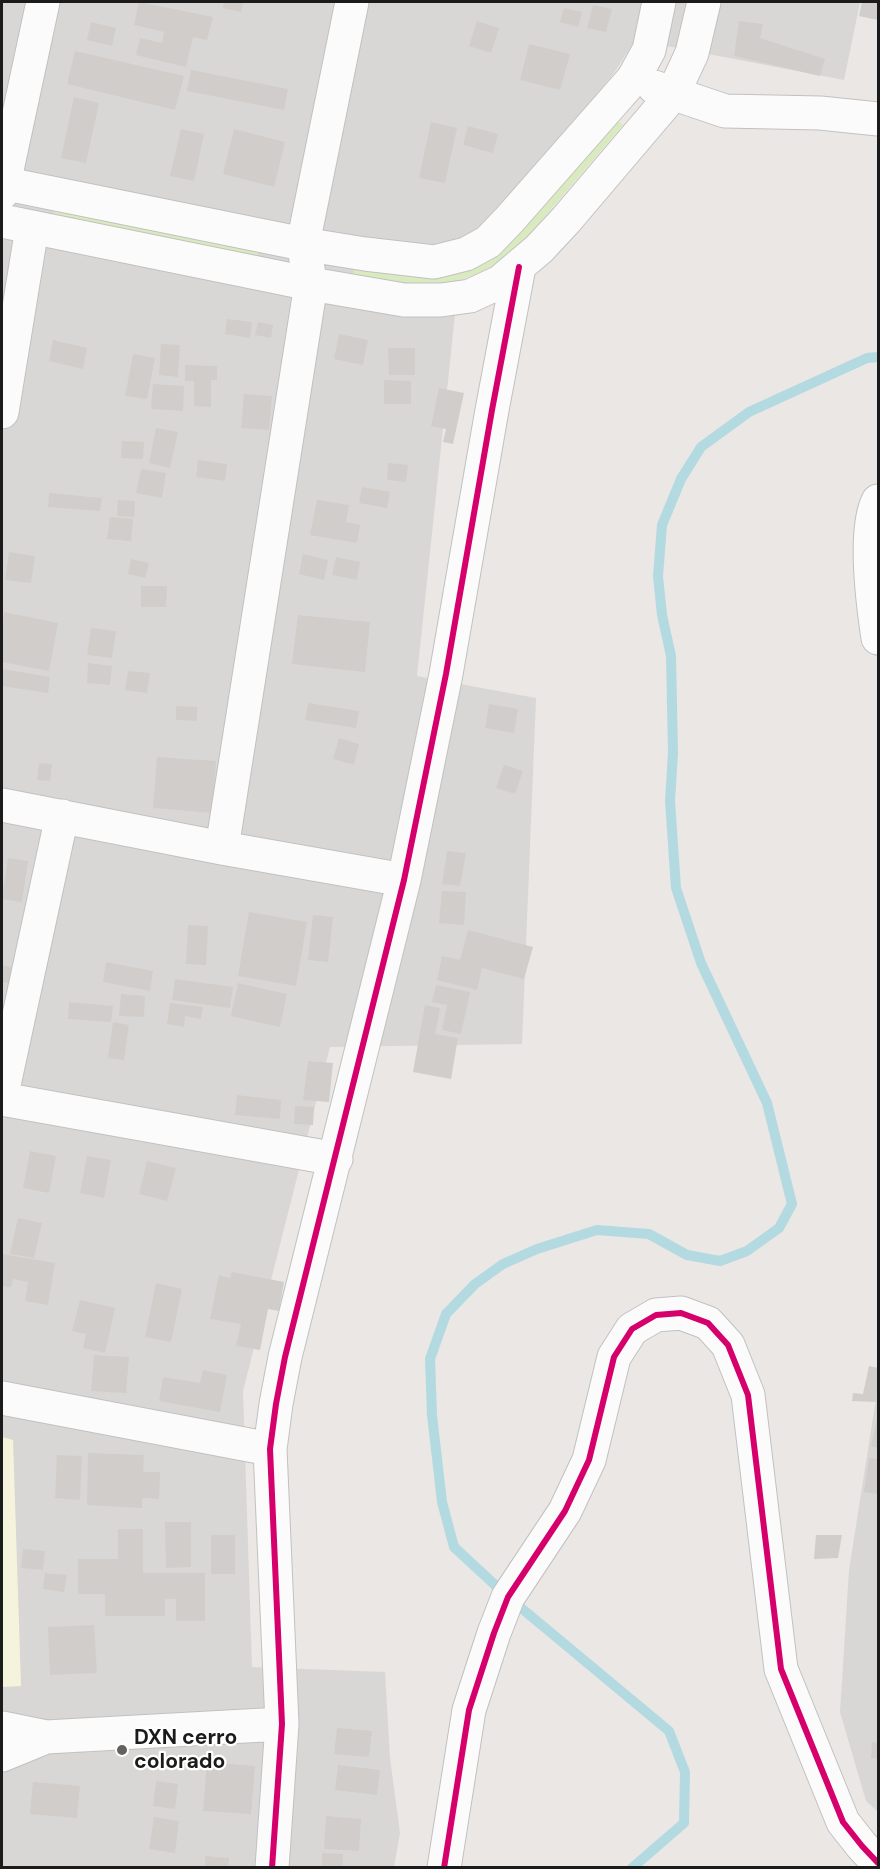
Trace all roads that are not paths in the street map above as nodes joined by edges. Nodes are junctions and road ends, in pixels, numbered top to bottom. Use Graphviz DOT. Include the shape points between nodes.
graph roads {
  1 [pos="42,2"];
  2 [pos="352,2"];
  3 [pos="659,2"];
  4 [pos="704,2"];
  5 [pos="633,79"];
  6 [pos="674,94"];
  7 [pos="879,119"];
  8 [pos="2,187"];
  9 [pos="17,224"];
  10 [pos="303,244"];
  11 [pos="519,267"];
  12 [pos="311,284"];
  13 [pos="2,412"];
  14 [pos="879,501"];
  15 [pos="879,638"];
  16 [pos="2,805"];
  17 [pos="62,816"];
  18 [pos="222,848"];
  19 [pos="404,880"];
  20 [pos="2,1097"];
  21 [pos="336,1159"];
  22 [pos="2,1398"];
  23 [pos="270,1449"];
  24 [pos="282,1724"];
  25 [pos="2,1728"];
  26 [pos="46,1737"];
  27 [pos="2,1755"];
  28 [pos="879,1863"];
  29 [pos="272,1868"];
  30 [pos="444,1868"];
  1 -- 8 [label="street"];
  2 -- 10 [label="street"];
  3 -- 5 [label="street" via="649,50"];
  4 -- 6 [label="street" via="692,53"];
  5 -- 6 [label="street"];
  5 -- 10 [label="street" via="510,219 488,242 466,254 434,262"];
  6 -- 7 [label="street" via="724,111"];
  6 -- 11 [label="street" via="566,220"];
  8 -- 10 [label="street"];
  9 -- 12 [label="street"];
  9 -- 13 [label="street"];
  10 -- 12 [label="street"];
  11 -- 12 [label="street" via="500,282 470,296 441,300 404,300"];
  11 -- 19 [label="street" via="446,674"];
  12 -- 18 [label="street"];
  14 -- 15 [label="street" via="871,535 873,603"];
  16 -- 17 [label="street"];
  17 -- 18 [label="street"];
  17 -- 20 [label="street"];
  18 -- 19 [label="street"];
  19 -- 21 [label="street"];
  20 -- 21 [label="street"];
  21 -- 23 [label="street" via="285,1358"];
  22 -- 23 [label="street"];
  23 -- 24 [label="street"];
  24 -- 26 [label="street"];
  24 -- 29 [label="street"];
  25 -- 26 [label="street"];
  26 -- 27 [label="street"];
  28 -- 30 [label="street" via="843,1822 781,1669 748,1395 728,1345 708,1323 681,1313 656,1315 632,1329 620,1348 614,1358 589,1460 565,1511 508,1597 469,1710"];
}
